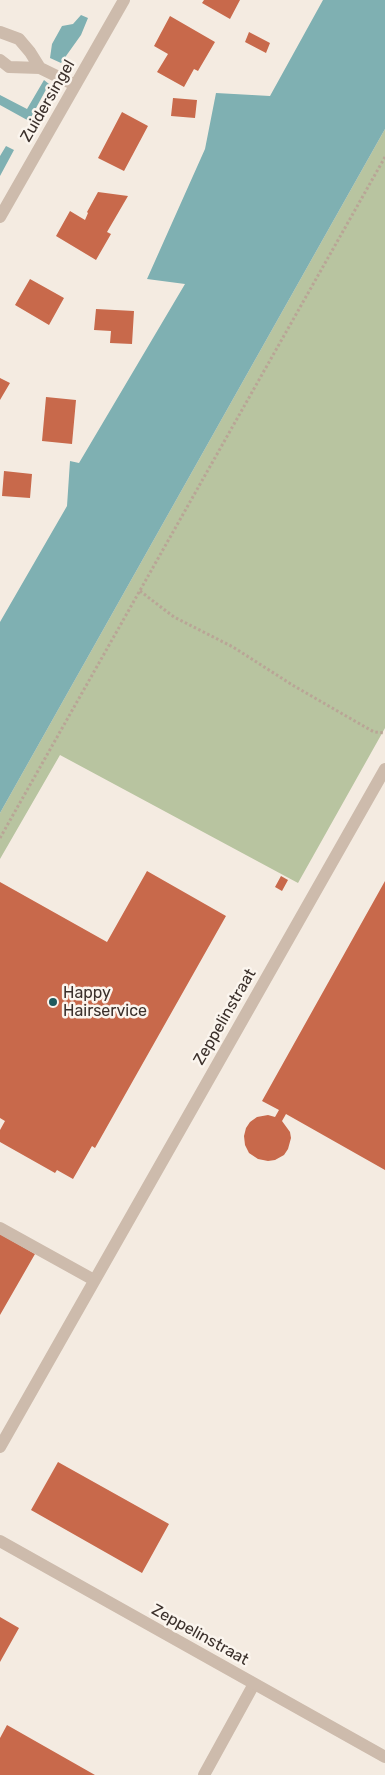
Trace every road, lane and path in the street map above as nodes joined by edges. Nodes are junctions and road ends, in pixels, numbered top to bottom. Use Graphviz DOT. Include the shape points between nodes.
graph roads {
  1 [pos="124,0"];
  2 [pos="0,32"];
  3 [pos="0,60"];
  4 [pos="40,68"];
  5 [pos="75,85"];
  6 [pos="385,157"];
  7 [pos="0,217"];
  8 [pos="140,591"];
  9 [pos="385,733"];
  10 [pos="385,769"];
  11 [pos="0,838"];
  12 [pos="0,1228"];
  13 [pos="94,1280"];
  14 [pos="0,1447"];
  15 [pos="0,1541"];
  16 [pos="254,1684"];
  17 [pos="385,1757"];
  18 [pos="204,1775"];
  1 -- 5 [label="street, Zuidersingel"];
  2 -- 4 [label="street" via="19,39"];
  3 -- 4 [label="street" via="9,67"];
  4 -- 5 [label="street"];
  5 -- 7 [label="street, Zuidersingel"];
  6 -- 8 [label="path"];
  8 -- 9 [label="path" via="174,617 233,647 374,732"];
  8 -- 11 [label="path"];
  10 -- 13 [label="street, Zeppelinstraat"];
  12 -- 13 [label="street"];
  13 -- 14 [label="street, Zeppelinstraat"];
  15 -- 16 [label="street, Zeppelinstraat"];
  16 -- 17 [label="street, Zeppelinstraat"];
  16 -- 18 [label="street"];
}
